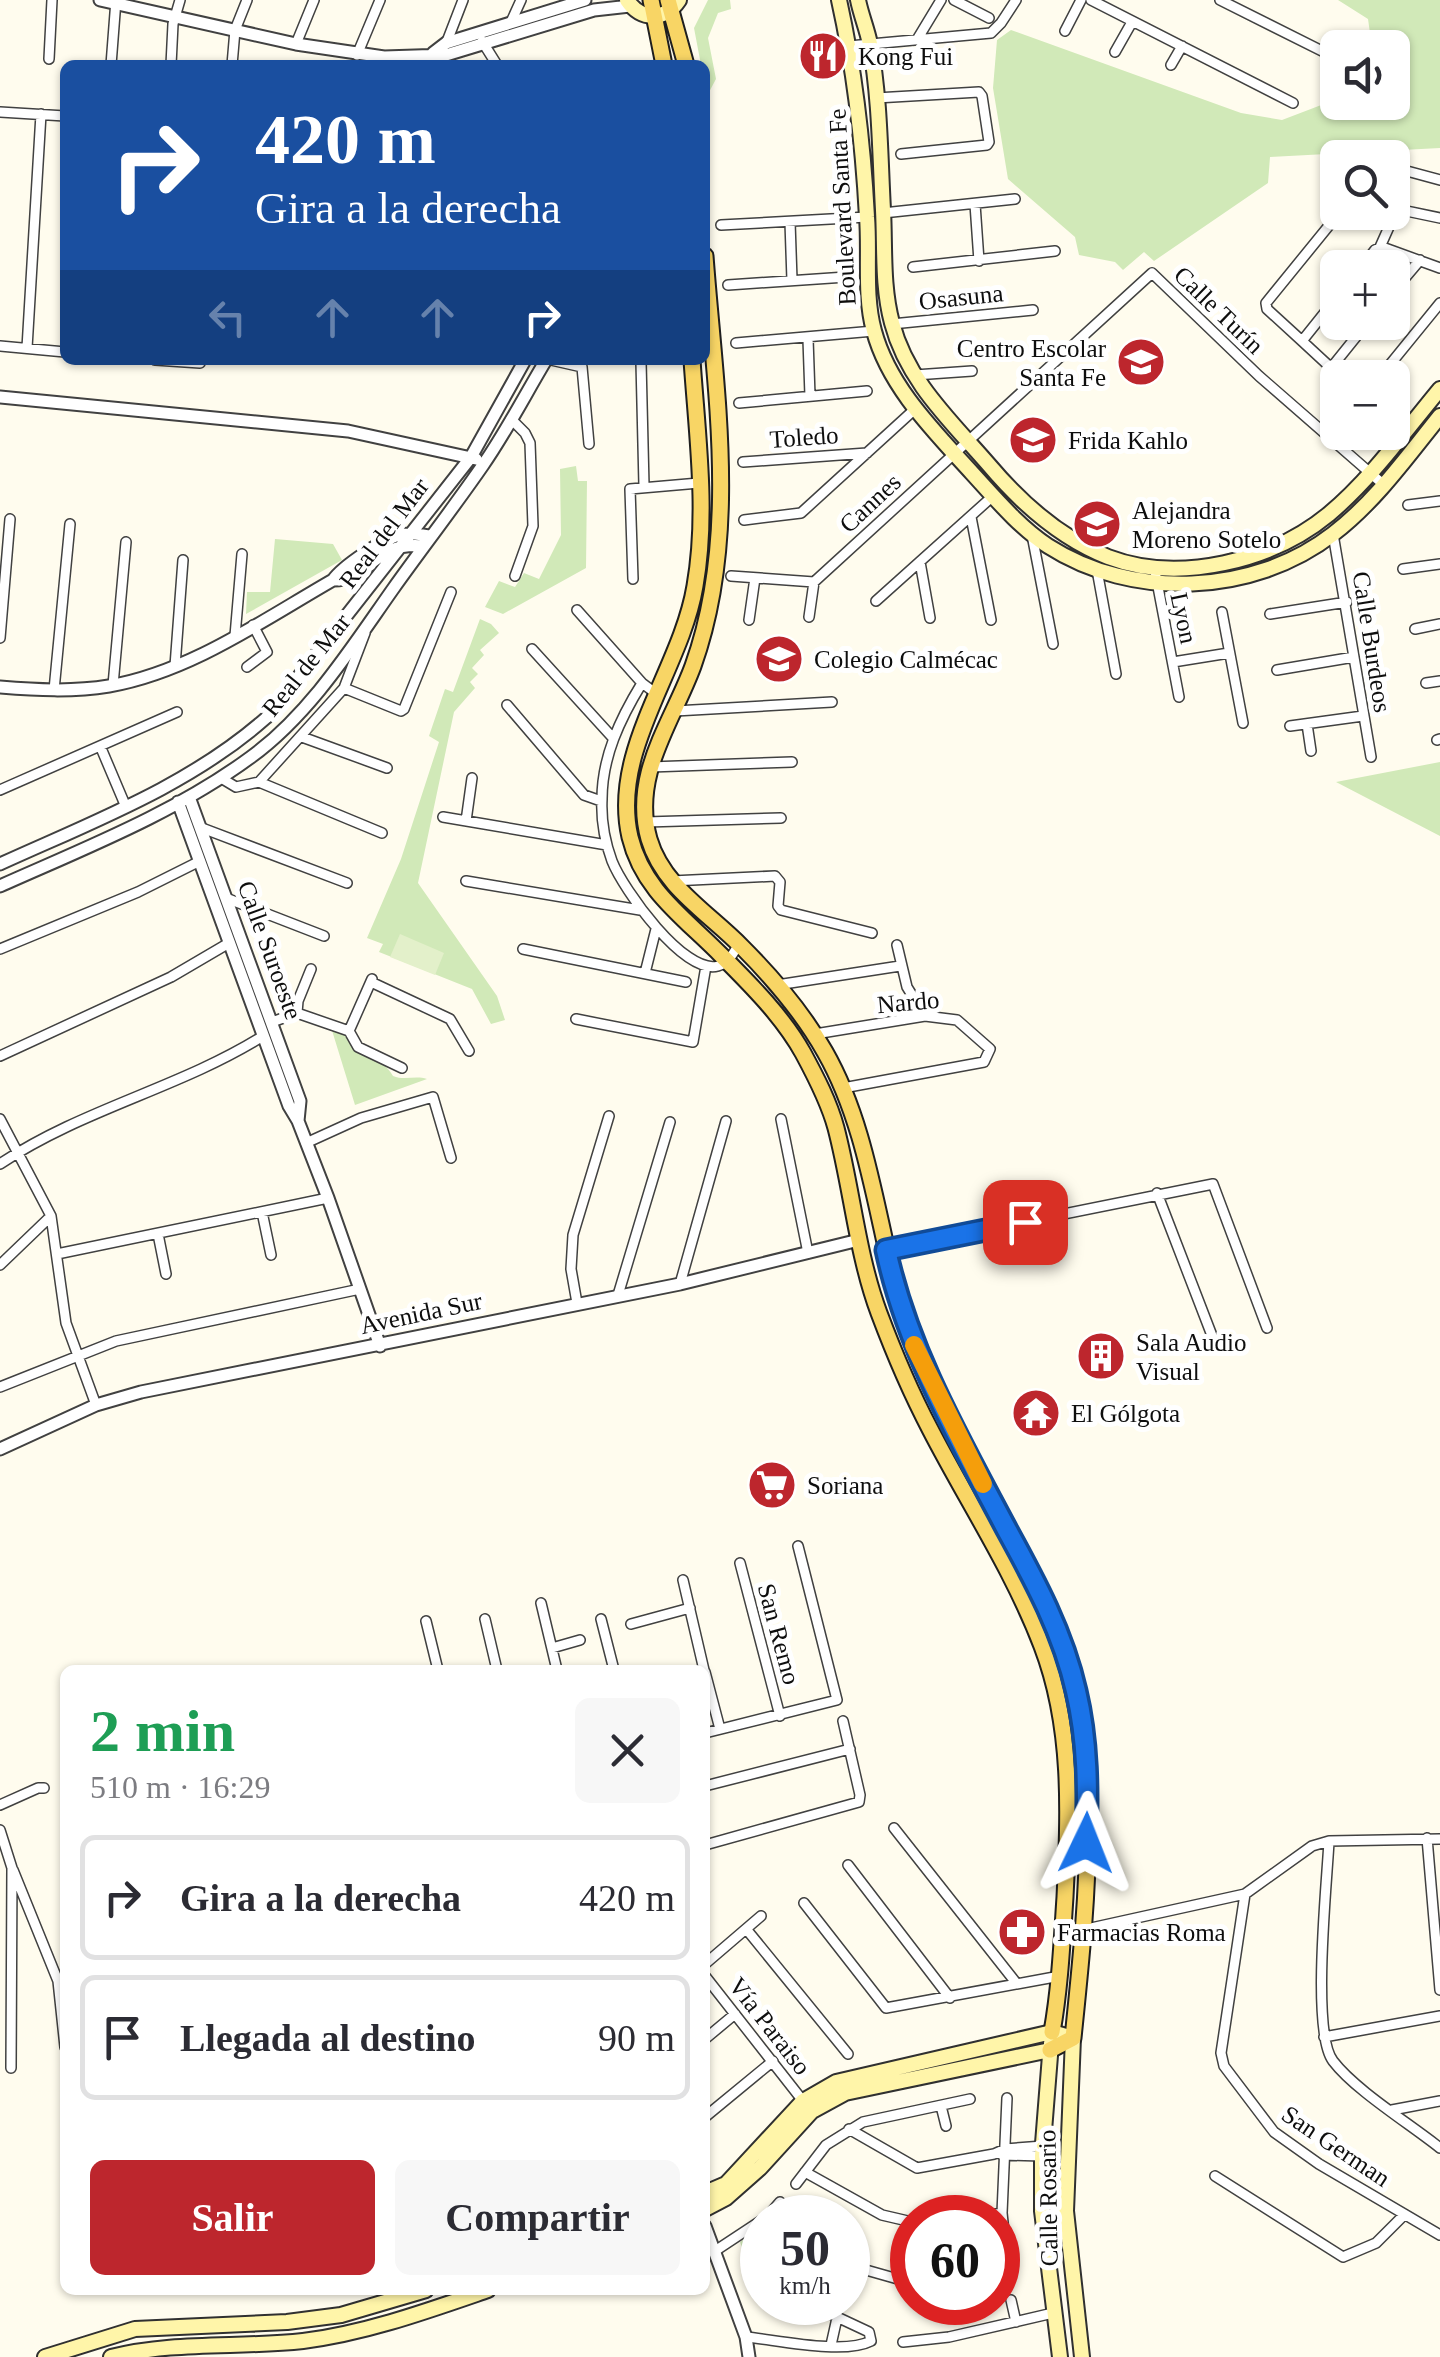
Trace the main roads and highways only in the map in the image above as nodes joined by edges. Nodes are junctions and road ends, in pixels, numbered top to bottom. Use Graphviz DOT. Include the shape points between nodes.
graph roads {
  1 [pos="839,0"];
  2 [pos="674,2"];
  3 [pos="641,7"];
  4 [pos="860,7"];
  5 [pos="663,60"];
  6 [pos="685,60"];
  7 [pos="877,278"];
  8 [pos="710,325"];
  9 [pos="692,365"];
  10 [pos="1440,390"];
  11 [pos="1440,416"];
  12 [pos="1410,417"];
  13 [pos="1384,450"];
  14 [pos="919,1355"];
  15 [pos="898,1363"];
  16 [pos="1085,1754"];
  17 [pos="1066,1755"];
  18 [pos="1052,2032"];
  19 [pos="1073,2038"];
  20 [pos="1050,2050"];
  21 [pos="710,2192"];
  22 [pos="710,2206"];
  23 [pos="410,2295"];
  24 [pos="472,2295"];
  25 [pos="45,2357"];
  26 [pos="111,2357"];
  27 [pos="1060,2357"];
  28 [pos="1082,2357"];
  1 -- 7 [label="main road, Boulevard Santa Fe" via="858,99"];
  2 -- 3 [label="main road"];
  2 -- 6 [label="main road"];
  3 -- 5 [label="main road" via="658,34"];
  4 -- 7 [label="main road, Boulevard Santa Fe" via="876,98 883,213"];
  7 -- 11 [label="main road, Boulevard Santa Fe" via="874,332 915,409 1032,535 1097,570 1197,584 1286,560 1333,534"];
  7 -- 13 [label="main road, Boulevard Santa Fe" via="914,375 967,440 1049,524 1108,557 1154,566 1221,563 1268,548 1319,522"];
  8 -- 14 [label="main road" via="720,462 714,578 703,634 649,767 646,822 672,881 777,985 815,1034 843,1088 897,1298"];
  9 -- 15 [label="main road" via="700,483 696,580 632,760 625,804 630,835 653,889 792,1035 824,1096 876,1304"];
  10 -- 12 [label="main road, Boulevard Santa Fe"];
  14 -- 15 [label="main road"];
  14 -- 16 [label="main road" via="1058,1632 1076,1690"];
  15 -- 17 [label="main road" via="1042,1645"];
  16 -- 17 [label="main road"];
  16 -- 19 [label="main road"];
  17 -- 18 [label="main road" via="1060,1976"];
  18 -- 19 [label="main road"];
  18 -- 20 [label="main road, Calle Rosario"];
  18 -- 21 [label="main road" via="836,2082 804,2101 726,2184"];
  19 -- 20 [label="main road"];
  19 -- 28 [label="main road, Calle Rosario" via="1066,2210"];
  20 -- 22 [label="main road" via="845,2093 812,2110 760,2168"];
  20 -- 27 [label="main road, Calle Rosario" via="1042,2211"];
  23 -- 25 [label="main road" via="356,2312 287,2322 135,2329"];
  24 -- 26 [label="main road" via="355,2332"];
}
